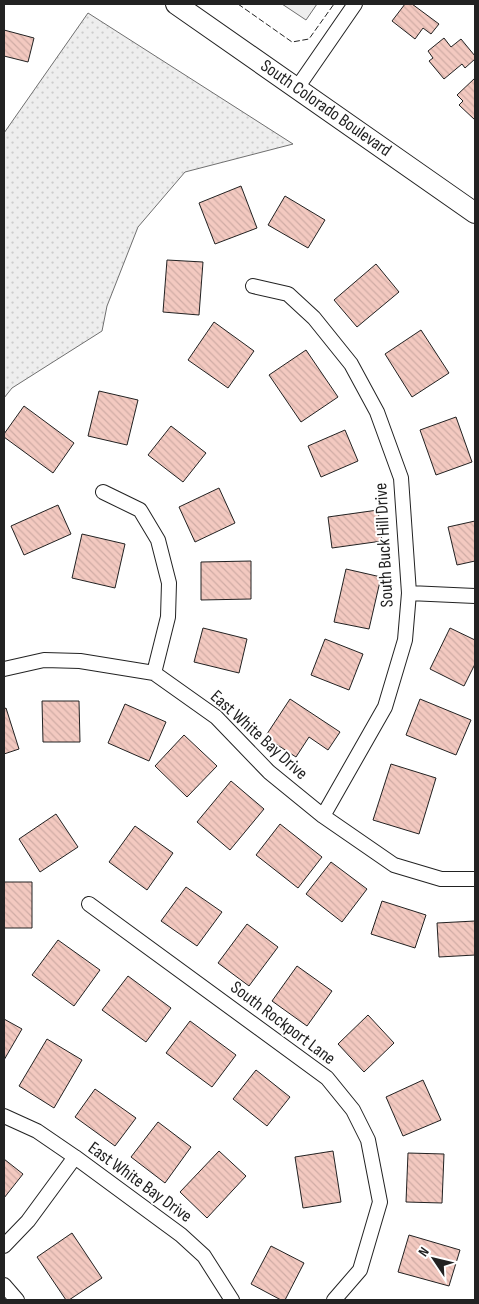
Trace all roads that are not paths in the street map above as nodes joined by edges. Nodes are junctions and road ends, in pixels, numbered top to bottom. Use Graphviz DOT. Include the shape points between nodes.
graph roads {
  1 [pos="176,4"];
  2 [pos="356,4"];
  3 [pos="297,88"];
  4 [pos="475,213"];
  5 [pos="253,286"];
  6 [pos="103,492"];
  7 [pos="409,593"];
  8 [pos="475,596"];
  9 [pos="4,669"];
  10 [pos="154,674"];
  11 [pos="323,816"];
  12 [pos="475,880"];
  13 [pos="89,904"];
  14 [pos="4,1116"];
  15 [pos="75,1157"];
  16 [pos="4,1246"];
  17 [pos="4,1286"];
  18 [pos="17,1300"];
  19 [pos="232,1300"];
  20 [pos="334,1300"];
  1 -- 3 [label="main road, South Colorado Boulevard"];
  2 -- 3 [label="street"];
  3 -- 4 [label="main road, South Colorado Boulevard"];
  5 -- 7 [label="street, South Buck Hill Drive" via="288,294 314,318 351,364 377,412 401,478"];
  6 -- 10 [label="street" via="140,510 158,540 169,583 168,617"];
  7 -- 8 [label="street"];
  7 -- 11 [label="street, South Buck Hill Drive" via="405,640 386,707"];
  9 -- 10 [label="street, East White Bay Drive" via="44,660 80,661"];
  10 -- 11 [label="street, East White Bay Drive" via="216,717 269,772"];
  11 -- 12 [label="street, East White Bay Drive" via="394,865 441,879"];
  13 -- 20 [label="street, South Rockport Lane" via="327,1078 353,1110 368,1140 380,1202 360,1270"];
  14 -- 15 [label="street, East White Bay Drive" via="37,1131"];
  15 -- 16 [label="street" via="28,1221"];
  15 -- 19 [label="street, East White Bay Drive" via="181,1235 204,1256"];
  17 -- 18 [label="street"];
}
